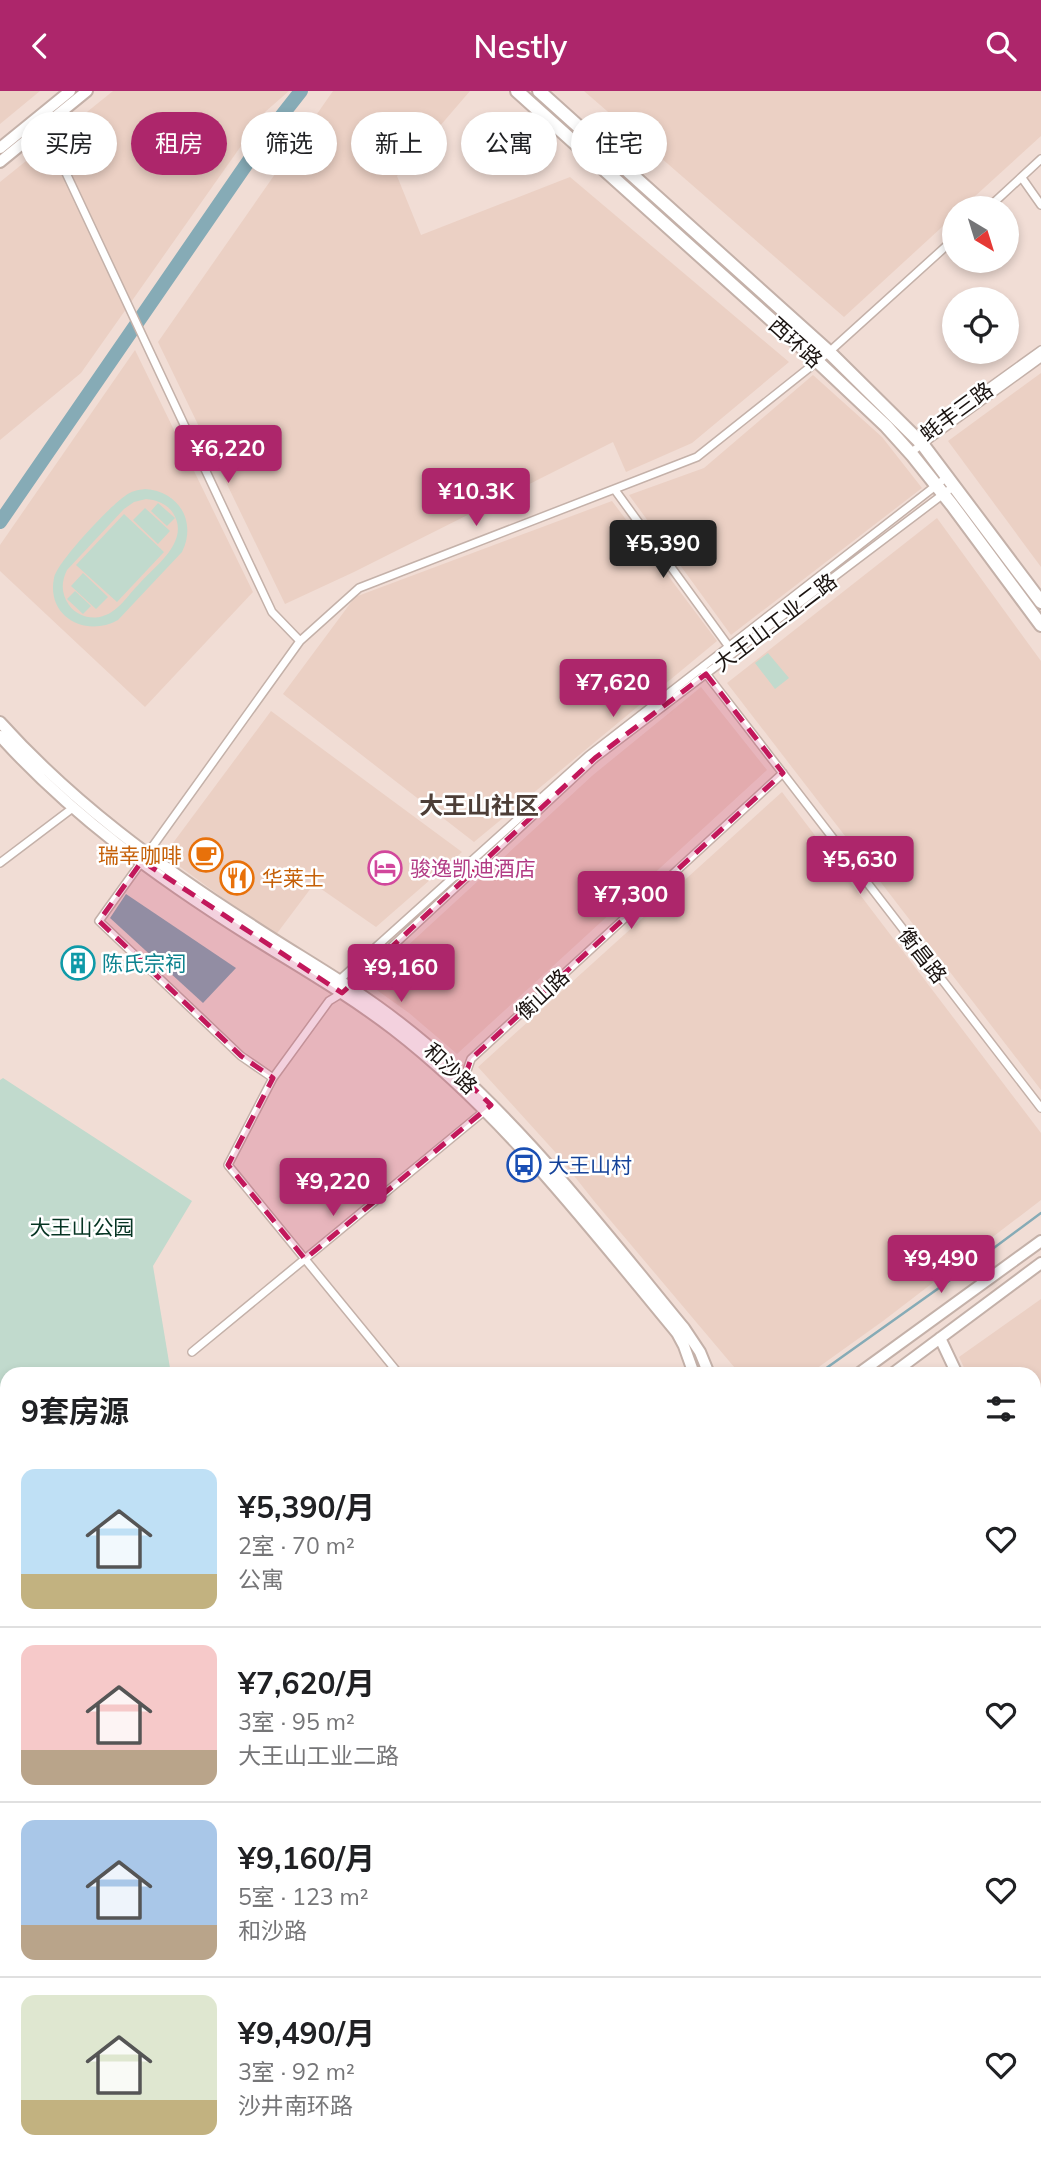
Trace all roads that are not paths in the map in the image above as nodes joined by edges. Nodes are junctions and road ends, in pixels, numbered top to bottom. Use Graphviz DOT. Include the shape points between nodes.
graph roads {
  1 [pos="70,91"];
  2 [pos="87,91"];
  3 [pos="517,91"];
  4 [pos="539,91"];
  5 [pos="50,112"];
  6 [pos="55,112"];
  7 [pos="21,134"];
  8 [pos="21,141"];
  9 [pos="0,148"];
  10 [pos="1041,159"];
  11 [pos="0,162"];
  12 [pos="67,175"];
  13 [pos="1022,178"];
  14 [pos="1002,196"];
  15 [pos="1041,205"];
  16 [pos="942,250"];
  17 [pos="1041,350"];
  18 [pos="829,352"];
  19 [pos="1041,358"];
  20 [pos="817,361"];
  21 [pos="919,442"];
  22 [pos="908,450"];
  23 [pos="950,481"];
  24 [pos="615,490"];
  25 [pos="940,490"];
  26 [pos="1038,607"];
  27 [pos="1041,625"];
  28 [pos="300,641"];
  29 [pos="731,650"];
  30 [pos="704,671"];
  31 [pos="0,722"];
  32 [pos="0,736"];
  33 [pos="783,773"];
  34 [pos="74,807"];
  35 [pos="145,857"];
  36 [pos="0,863"];
  37 [pos="341,986"];
  38 [pos="273,1078"];
  39 [pos="464,1079"];
  40 [pos="488,1108"];
  41 [pos="1041,1108"];
  42 [pos="1041,1241"];
  43 [pos="305,1259"];
  44 [pos="1041,1263"];
  45 [pos="940,1338"];
  46 [pos="192,1352"];
  47 [pos="393,1367"];
  48 [pos="692,1367"];
  49 [pos="706,1367"];
  50 [pos="868,1367"];
  51 [pos="901,1367"];
  52 [pos="954,1367"];
  1 -- 5 [label="main road"];
  2 -- 6 [label="main road"];
  3 -- 20 [label="main road, 西环路"];
  4 -- 18 [label="main road, 西环路"];
  7 -- 9 [label="main road"];
  8 -- 11 [label="main road"];
  10 -- 13 [label="street"];
  12 -- 28 [label="street" via="271,612"];
  13 -- 14 [label="street"];
  13 -- 15 [label="street"];
  16 -- 18 [label="street"];
  17 -- 21 [label="street, 蚝丰三路"];
  18 -- 20 [label="street"];
  18 -- 21 [label="main road, 西环路"];
  19 -- 21 [label="street, 蚝丰三路"];
  20 -- 22 [label="main road, 西环路"];
  20 -- 24 [label="street" via="697,457"];
  21 -- 22 [label="street, 蚝丰三路"];
  21 -- 23 [label="main road, 西环路"];
  22 -- 25 [label="main road, 西环路"];
  23 -- 25 [label="street, 大王山工业二路"];
  23 -- 26 [label="main road, 西环路"];
  24 -- 28 [label="street" via="359,588"];
  24 -- 29 [label="street"];
  25 -- 26 [label="main road, 西环路"];
  25 -- 29 [label="street, 大王山工业二路"];
  26 -- 27 [label="main road, 西环路"];
  28 -- 35 [label="street"];
  29 -- 30 [label="street, 大王山工业二路"];
  30 -- 33 [label="street, 衡昌路"];
  30 -- 37 [label="street, 大王山工业二路" via="595,758"];
  31 -- 35 [label="main road, 和沙路"];
  32 -- 34 [label="main road, 和沙路"];
  33 -- 39 [label="street, 衡山路" via="471,1059"];
  33 -- 41 [label="street, 衡昌路"];
  34 -- 35 [label="main road, 和沙路"];
  34 -- 36 [label="street"];
  35 -- 37 [label="main road, 和沙路"];
  35 -- 38 [label="street" via="99,921 241,1056"];
  37 -- 38 [label="street"];
  37 -- 39 [label="main road, 和沙路" via="402,1024"];
  37 -- 40 [label="main road, 和沙路"];
  38 -- 43 [label="street" via="228,1165"];
  39 -- 40 [label="main road, 和沙路"];
  40 -- 43 [label="street"];
  40 -- 48 [label="main road, 和沙路" via="677,1333"];
  40 -- 49 [label="main road, 和沙路" via="555,1172 679,1322"];
  42 -- 50 [label="main road"];
  43 -- 46 [label="street"];
  43 -- 47 [label="street"];
  44 -- 45 [label="main road"];
  45 -- 51 [label="main road"];
  45 -- 52 [label="main road"];
}
